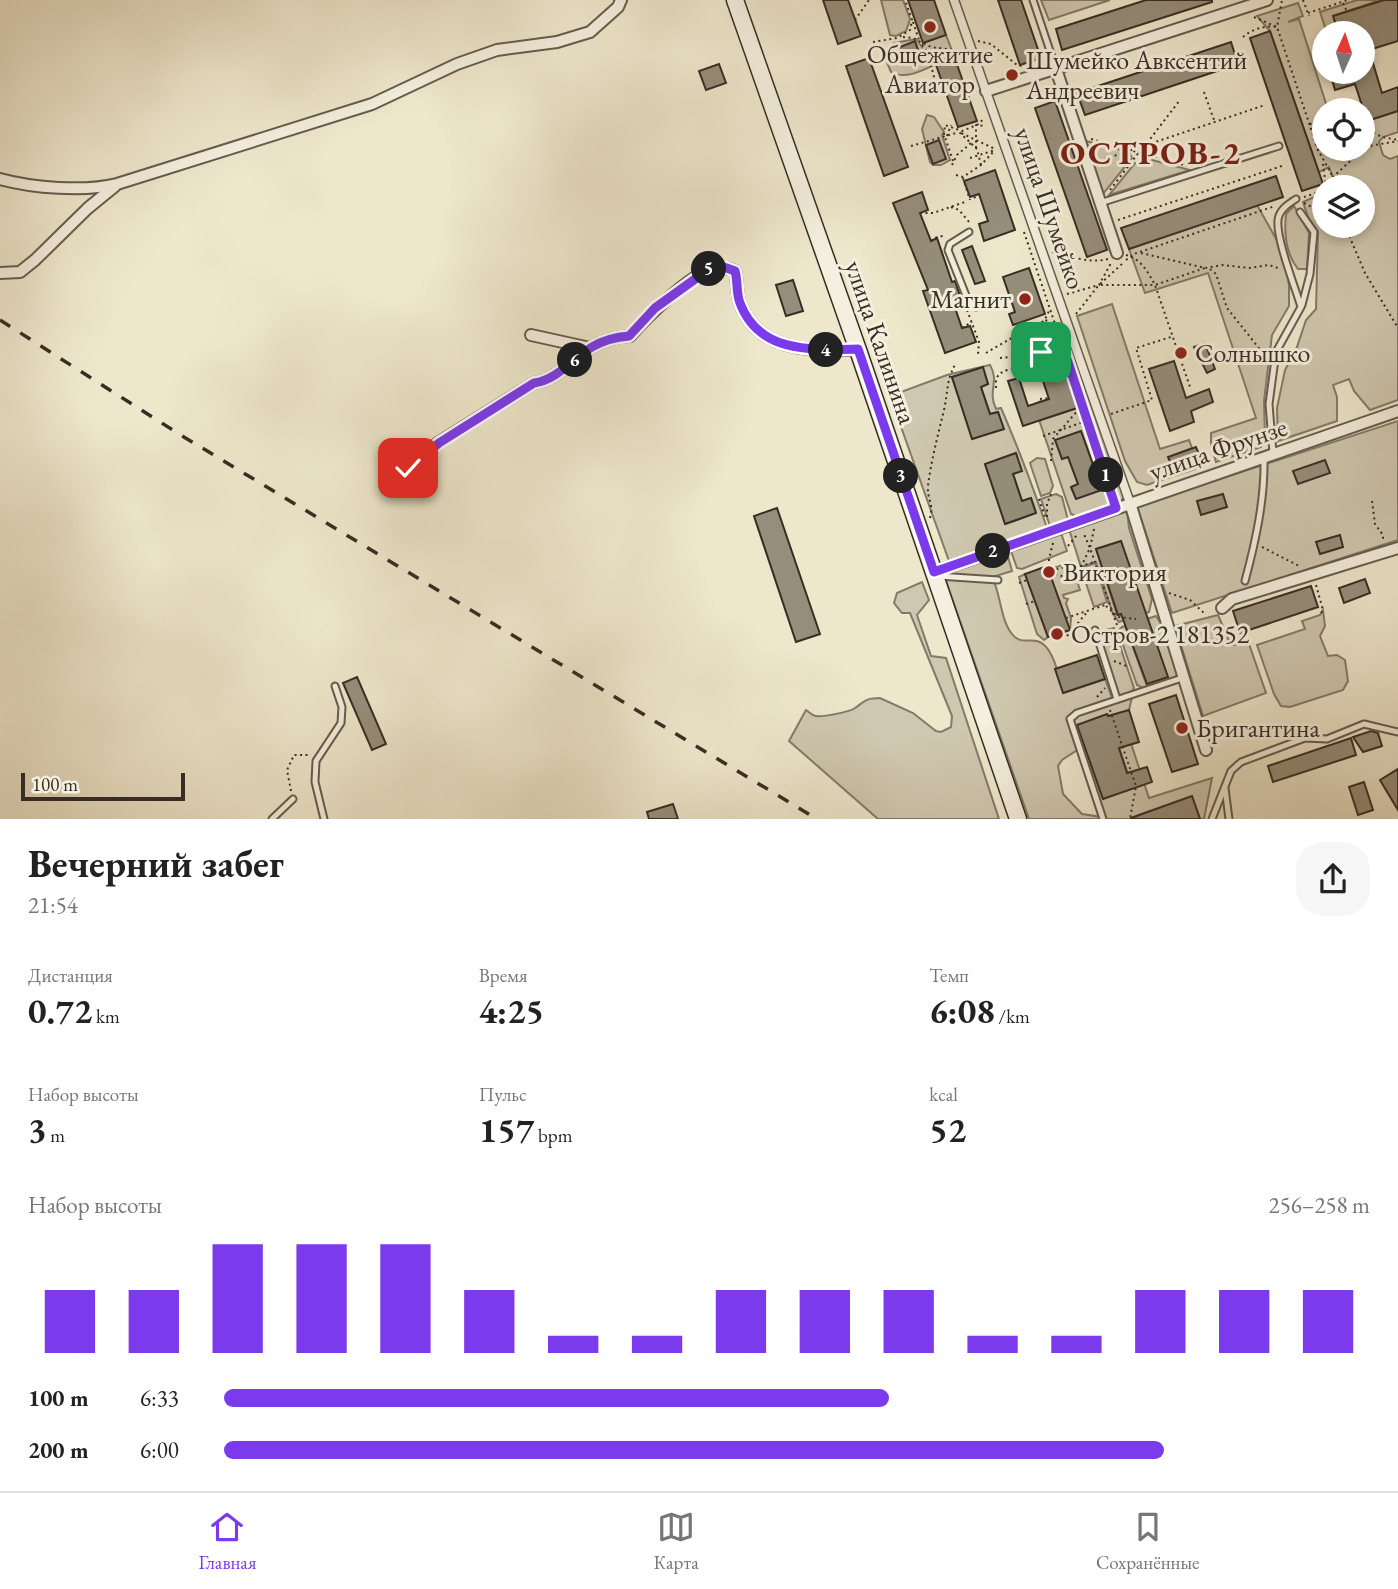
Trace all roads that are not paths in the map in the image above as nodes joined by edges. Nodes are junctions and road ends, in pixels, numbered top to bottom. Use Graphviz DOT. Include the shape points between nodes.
graph roads {
  1 [pos="621,0"];
  2 [pos="735,0"];
  3 [pos="954,0"];
  4 [pos="1033,0"];
  5 [pos="1267,0"];
  6 [pos="1056,69"];
  7 [pos="986,92"];
  8 [pos="1279,146"];
  9 [pos="0,179"];
  10 [pos="117,184"];
  11 [pos="1296,199"];
  12 [pos="1100,203"];
  13 [pos="1300,212"];
  14 [pos="971,229"];
  15 [pos="1116,253"];
  16 [pos="0,273"];
  17 [pos="976,307"];
  18 [pos="1301,307"];
  19 [pos="531,335"];
  20 [pos="590,348"];
  21 [pos="858,349"];
  22 [pos="1398,411"];
  23 [pos="1268,455"];
  24 [pos="388,479"];
  25 [pos="1127,504"];
  26 [pos="1392,549"];
  27 [pos="934,574"];
  28 [pos="998,580"];
  29 [pos="1245,581"];
  30 [pos="1222,608"];
  31 [pos="1096,630"];
  32 [pos="1182,678"];
  33 [pos="335,686"];
  34 [pos="1117,699"];
  35 [pos="1397,734"];
  36 [pos="1206,750"];
  37 [pos="1225,784"];
  38 [pos="293,799"];
  39 [pos="272,819"];
  40 [pos="324,819"];
  41 [pos="1018,819"];
  42 [pos="1103,819"];
  43 [pos="1212,819"];
  44 [pos="1229,819"];
  1 -- 10 [label="street" via="590,32 557,42 497,50 372,104"];
  2 -- 21 [label="main road, улица Калинина"];
  3 -- 7 [label="street, улица Шумейко"];
  4 -- 6 [label="lane"];
  5 -- 6 [label="street"];
  6 -- 7 [label="street"];
  6 -- 12 [label="street"];
  7 -- 25 [label="street, улица Шумейко"];
  8 -- 12 [label="lane"];
  9 -- 10 [label="street" via="100,188"];
  10 -- 16 [label="street" via="20,272"];
  11 -- 18 [label="lane" via="1284,207 1278,219"];
  12 -- 15 [label="street"];
  13 -- 18 [label="lane" via="1314,232"];
  14 -- 17 [label="lane" via="948,250 967,298"];
  18 -- 23 [label="lane" via="1276,352"];
  19 -- 20 [label="street"];
  20 -- 21 [label="street" via="610,338 629,336 655,308 709,269 721,266 735,271 738,301 748,319 771,341 794,348"];
  20 -- 24 [label="street" via="561,371 449,436"];
  21 -- 27 [label="main road, улица Калинина"];
  22 -- 23 [label="street, улица Фрунзе"];
  23 -- 25 [label="street, улица Фрунзе"];
  23 -- 29 [label="lane"];
  25 -- 27 [label="street, улица Фрунзе"];
  25 -- 32 [label="street, улица Шумейко"];
  26 -- 30 [label="street" via="1232,599"];
  27 -- 28 [label="lane"];
  27 -- 41 [label="main road, улица Калинина"];
  31 -- 34 [label="lane"];
  32 -- 34 [label="lane"];
  32 -- 36 [label="street, улица Шумейко"];
  33 -- 40 [label="lane" via="341,723 316,761 315,782"];
  34 -- 42 [label="lane" via="1070,719"];
  35 -- 37 [label="lane" via="1364,724 1327,739 1305,738 1241,762"];
  37 -- 43 [label="lane"];
  37 -- 44 [label="lane"];
  38 -- 39 [label="lane"];
}
